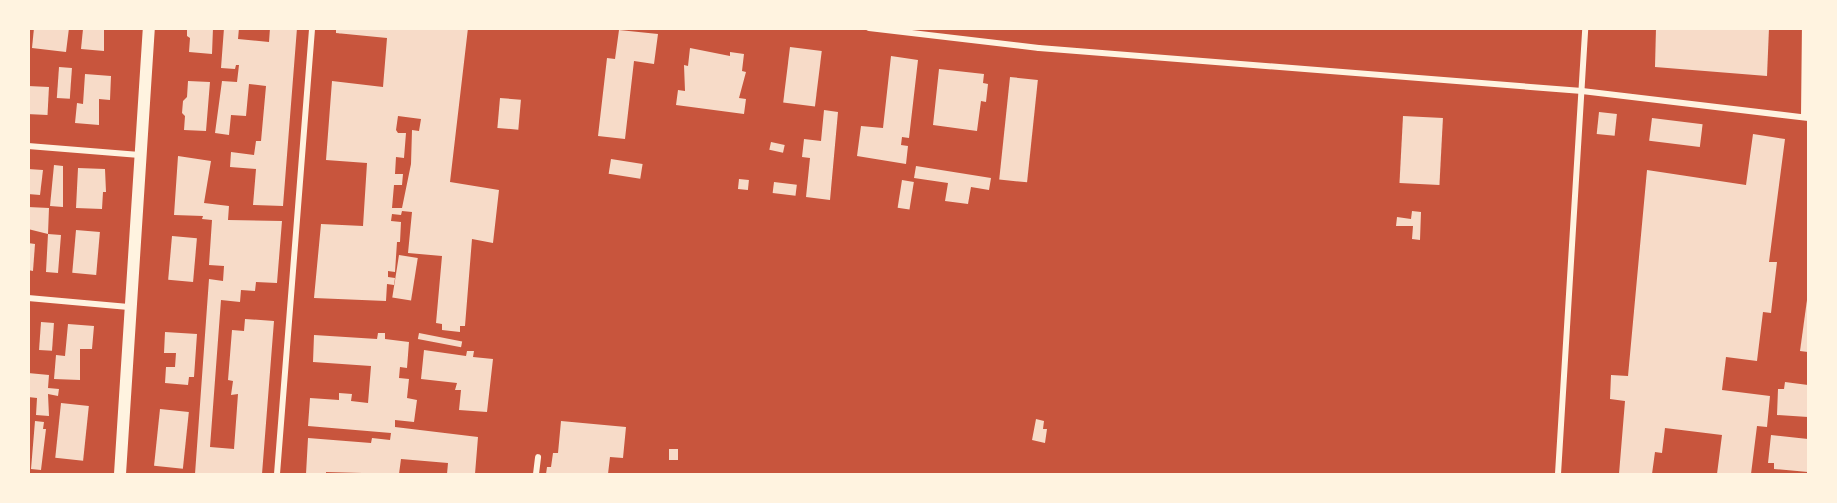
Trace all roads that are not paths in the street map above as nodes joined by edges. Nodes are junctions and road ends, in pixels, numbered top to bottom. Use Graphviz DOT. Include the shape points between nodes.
graph roads {
  1 [pos="149,28"];
  2 [pos="312,28"];
  3 [pos="869,28"];
  4 [pos="1585,28"];
  5 [pos="1805,28"];
  6 [pos="1582,91"];
  7 [pos="1806,118"];
  8 [pos="28,146"];
  9 [pos="140,155"];
  10 [pos="28,298"];
  11 [pos="129,307"];
  12 [pos="538,457"];
  13 [pos="120,474"];
  14 [pos="277,474"];
  15 [pos="536,474"];
  16 [pos="1558,474"];
  1 -- 9 [label="main road"];
  2 -- 14 [label="street"];
  3 -- 6 [label="street" via="1039,48"];
  4 -- 6 [label="street"];
  5 -- 7 [label="street"];
  6 -- 7 [label="street"];
  6 -- 16 [label="street"];
  8 -- 9 [label="street"];
  9 -- 11 [label="main road"];
  10 -- 11 [label="street"];
  11 -- 13 [label="main road"];
  12 -- 15 [label="street"];
}
